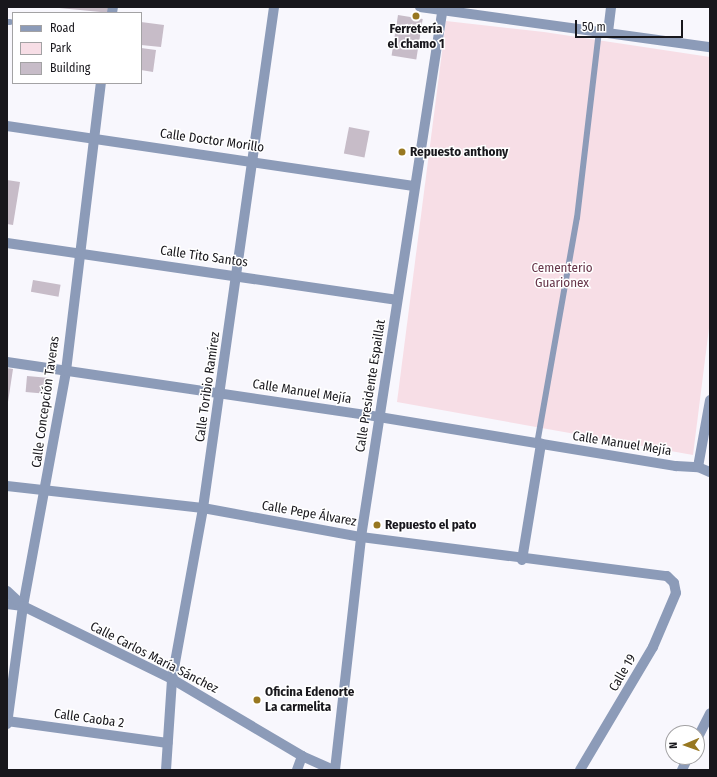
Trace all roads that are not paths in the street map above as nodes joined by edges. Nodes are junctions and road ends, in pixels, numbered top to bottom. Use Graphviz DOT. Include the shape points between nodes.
graph roads {
  1 [pos="274,7"];
  2 [pos="420,7"];
  3 [pos="611,7"];
  4 [pos="442,9"];
  5 [pos="603,32"];
  6 [pos="710,47"];
  7 [pos="101,84"];
  8 [pos="7,126"];
  9 [pos="92,139"];
  10 [pos="254,160"];
  11 [pos="414,186"];
  12 [pos="7,243"];
  13 [pos="78,253"];
  14 [pos="238,275"];
  15 [pos="396,300"];
  16 [pos="7,362"];
  17 [pos="66,371"];
  18 [pos="220,392"];
  19 [pos="710,400"];
  20 [pos="379,417"];
  21 [pos="539,444"];
  22 [pos="698,466"];
  23 [pos="710,472"];
  24 [pos="7,486"];
  25 [pos="46,492"];
  26 [pos="203,508"];
  27 [pos="361,537"];
  28 [pos="522,560"];
  29 [pos="674,583"];
  30 [pos="7,591"];
  31 [pos="7,604"];
  32 [pos="23,606"];
  33 [pos="172,679"];
  34 [pos="710,713"];
  35 [pos="7,722"];
  36 [pos="704,725"];
  37 [pos="168,743"];
  38 [pos="302,756"];
  39 [pos="166,770"];
  40 [pos="297,770"];
  41 [pos="334,770"];
  42 [pos="580,770"];
  1 -- 10 [label="street, Calle Toribio Ramírez"];
  2 -- 4 [label="street"];
  3 -- 5 [label="street"];
  4 -- 5 [label="street"];
  4 -- 11 [label="street, Calle Presidente Espaillat"];
  5 -- 6 [label="street"];
  5 -- 21 [label="lane" via="577,218"];
  7 -- 9 [label="street, Calle Concepción Taveras"];
  8 -- 9 [label="street, Calle Doctor Morillo"];
  9 -- 10 [label="street, Calle Doctor Morillo"];
  9 -- 13 [label="street, Calle Concepción Taveras"];
  10 -- 11 [label="street, Calle Doctor Morillo"];
  10 -- 14 [label="street, Calle Toribio Ramírez"];
  11 -- 15 [label="street, Calle Presidente Espaillat"];
  12 -- 13 [label="street, Calle Tito Santos"];
  13 -- 14 [label="street, Calle Tito Santos"];
  13 -- 17 [label="street, Calle Concepción Taveras"];
  14 -- 15 [label="street, Calle Tito Santos"];
  14 -- 18 [label="street, Calle Toribio Ramírez"];
  15 -- 20 [label="street, Calle Presidente Espaillat"];
  16 -- 17 [label="street, Calle Manuel Mejía"];
  17 -- 18 [label="street, Calle Manuel Mejía"];
  17 -- 25 [label="street, Calle Concepción Taveras"];
  18 -- 20 [label="street, Calle Manuel Mejía"];
  18 -- 26 [label="street, Calle Toribio Ramírez"];
  19 -- 22 [label="street"];
  20 -- 21 [label="street, Calle Manuel Mejía"];
  20 -- 27 [label="street, Calle Presidente Espaillat"];
  21 -- 22 [label="street, Calle Manuel Mejía" via="676,466"];
  21 -- 28 [label="street"];
  22 -- 23 [label="street, Calle Manuel Mejía"];
  24 -- 25 [label="street, Calle Pepe Álvarez"];
  25 -- 26 [label="street, Calle Pepe Álvarez"];
  25 -- 32 [label="street, Calle Concepción Taveras"];
  26 -- 27 [label="street, Calle Pepe Álvarez"];
  26 -- 33 [label="street, Calle Toribio Ramírez"];
  27 -- 28 [label="street, Calle Pepe Álvarez"];
  27 -- 41 [label="street, Calle Presidente Espaillat"];
  28 -- 29 [label="street, Calle Pepe Álvarez" via="667,576"];
  29 -- 42 [label="street, Calle 19" via="676,593 653,648"];
  30 -- 32 [label="street, Calle Carlos María Sánchez"];
  31 -- 32 [label="street"];
  32 -- 33 [label="street, Calle Carlos María Sánchez"];
  32 -- 35 [label="street, Calle Concepción Taveras"];
  33 -- 37 [label="street, Calle Toribio Ramírez"];
  33 -- 38 [label="street, Calle Carlos María Sánchez"];
  34 -- 36 [label="street"];
  35 -- 37 [label="street, Calle Caoba 2"];
  37 -- 39 [label="street, Calle Toribio Ramírez"];
  38 -- 40 [label="street"];
  38 -- 41 [label="street, Calle Carlos María Sánchez"];
}
